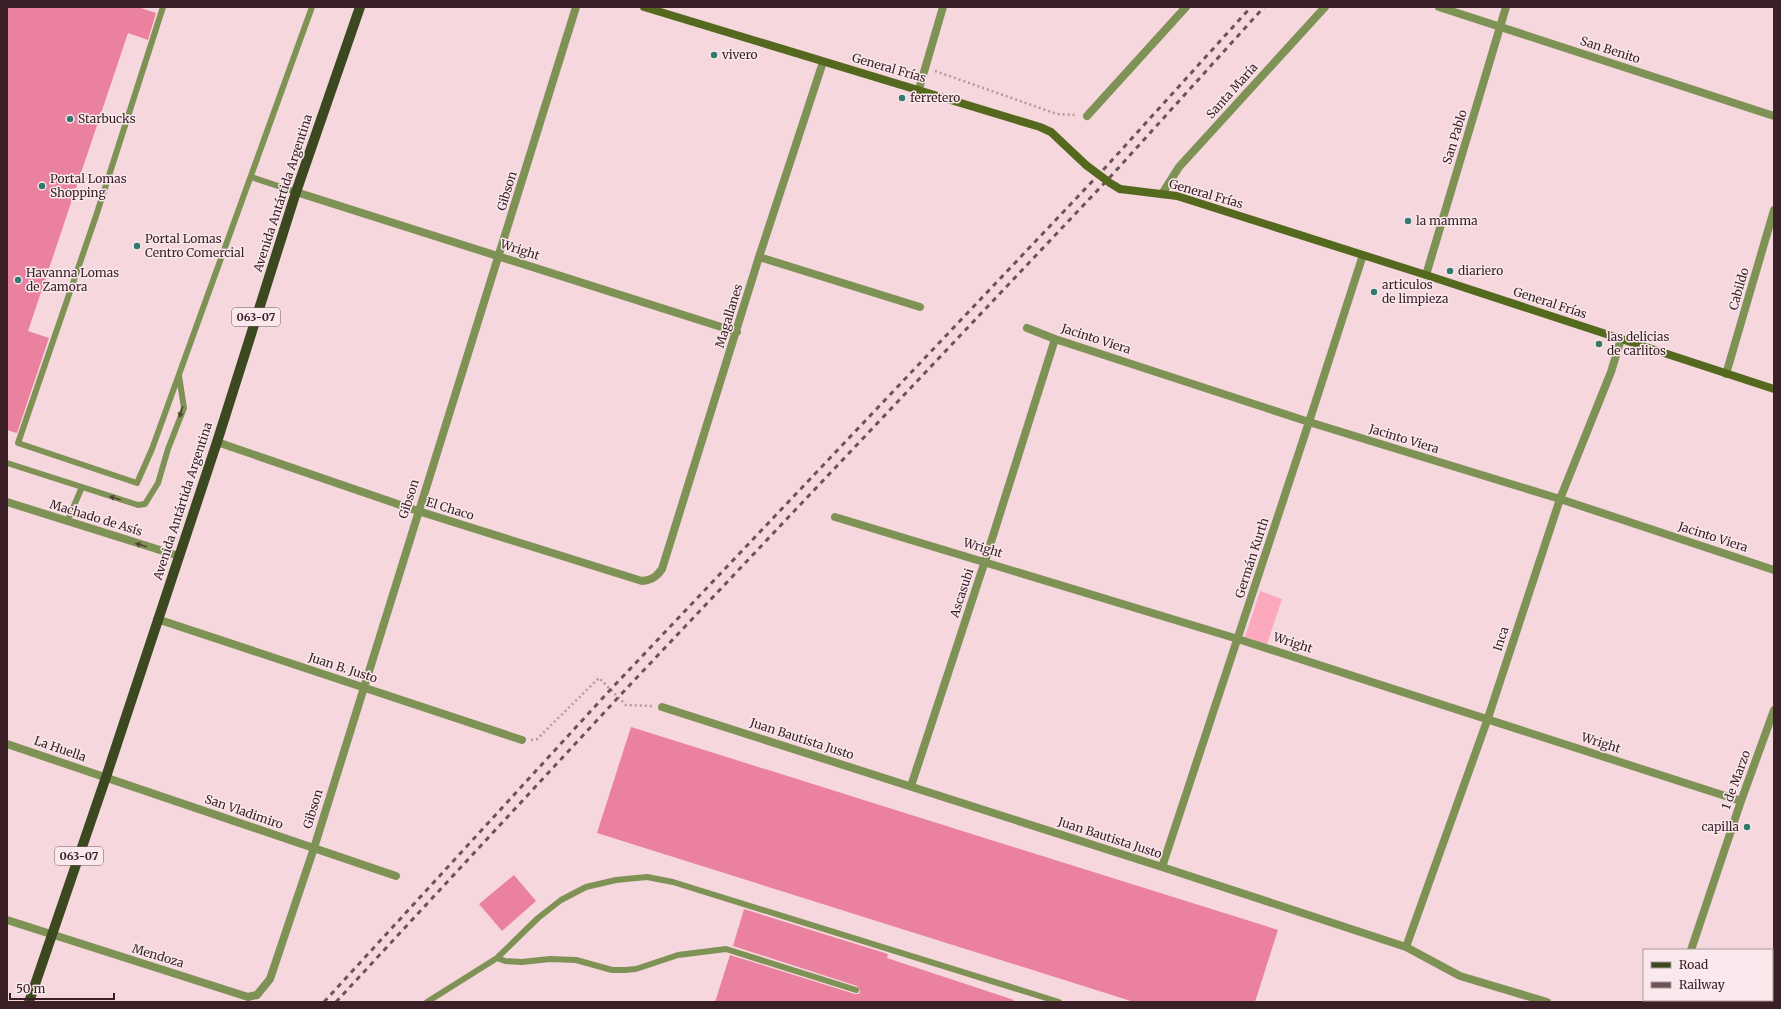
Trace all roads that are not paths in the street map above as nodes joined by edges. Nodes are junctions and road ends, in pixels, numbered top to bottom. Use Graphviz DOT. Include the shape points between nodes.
graph roads {
  1 [pos="163,7"];
  2 [pos="312,7"];
  3 [pos="360,7"];
  4 [pos="576,7"];
  5 [pos="644,7"];
  6 [pos="943,7"];
  7 [pos="1186,7"];
  8 [pos="1325,7"];
  9 [pos="1439,7"];
  10 [pos="1506,7"];
  11 [pos="1500,26"];
  12 [pos="823,62"];
  13 [pos="919,89"];
  14 [pos="1087,116"];
  15 [pos="1774,116"];
  16 [pos="251,176"];
  17 [pos="296,192"];
  18 [pos="1162,194"];
  19 [pos="1774,210"];
  20 [pos="1363,255"];
  21 [pos="500,256"];
  22 [pos="759,257"];
  23 [pos="1426,275"];
  24 [pos="920,307"];
  25 [pos="1027,328"];
  26 [pos="737,332"];
  27 [pos="1055,339"];
  28 [pos="1621,339"];
  29 [pos="179,374"];
  30 [pos="1726,374"];
  31 [pos="1774,389"];
  32 [pos="1309,422"];
  33 [pos="217,442"];
  34 [pos="7,463"];
  35 [pos="82,487"];
  36 [pos="1560,499"];
  37 [pos="7,502"];
  38 [pos="418,511"];
  39 [pos="835,518"];
  40 [pos="67,522"];
  41 [pos="179,556"];
  42 [pos="985,561"];
  43 [pos="1774,570"];
  44 [pos="656,577"];
  45 [pos="157,619"];
  46 [pos="1238,638"];
  47 [pos="363,686"];
  48 [pos="662,707"];
  49 [pos="1774,710"];
  50 [pos="1488,718"];
  51 [pos="1770,732"];
  52 [pos="522,740"];
  53 [pos="7,744"];
  54 [pos="106,777"];
  55 [pos="910,786"];
  56 [pos="1740,801"];
  57 [pos="314,848"];
  58 [pos="1162,867"];
  59 [pos="396,876"];
  60 [pos="7,920"];
  61 [pos="52,935"];
  62 [pos="1406,947"];
  63 [pos="1691,949"];
  64 [pos="497,958"];
  65 [pos="856,990"];
  66 [pos="257,995"];
  67 [pos="29,1002"];
  68 [pos="427,1002"];
  69 [pos="1058,1002"];
  70 [pos="1547,1002"];
  1 -- 29 [label="lane" via="96,216 18,443 137,483"];
  2 -- 16 [label="lane"];
  3 -- 17 [label="main road, Avenida Antártida Argentina / 063-07"];
  4 -- 21 [label="street, Gibson"];
  5 -- 12 [label="main road, General Frías"];
  6 -- 13 [label="street"];
  7 -- 14 [label="street"];
  8 -- 18 [label="street, Santa María" via="1179,167"];
  9 -- 11 [label="street, San Benito"];
  10 -- 11 [label="street, San Pablo"];
  11 -- 15 [label="street, San Benito"];
  11 -- 23 [label="street, San Pablo"];
  12 -- 13 [label="main road, General Frías"];
  12 -- 22 [label="street, Magallanes"];
  13 -- 18 [label="main road, General Frías, bridge" via="1052,132 1110,184 1120,189"];
  16 -- 17 [label="lane"];
  16 -- 29 [label="lane"];
  17 -- 21 [label="street, Wright"];
  17 -- 33 [label="main road, Avenida Antártida Argentina / 063-07"];
  18 -- 20 [label="main road, General Frías" via="1177,196"];
  19 -- 30 [label="street, Cabildo"];
  20 -- 23 [label="main road, General Frías"];
  20 -- 32 [label="street, Germán Kurth"];
  21 -- 26 [label="street, Wright"];
  21 -- 38 [label="street, Gibson"];
  22 -- 24 [label="street"];
  22 -- 26 [label="street, Magallanes"];
  23 -- 28 [label="main road, General Frías"];
  25 -- 27 [label="street, Jacinto Viera"];
  26 -- 44 [label="street, Magallanes" via="662,569"];
  27 -- 32 [label="street, Jacinto Viera"];
  27 -- 42 [label="street, Ascasubi"];
  28 -- 30 [label="main road, General Frías"];
  28 -- 36 [label="street, Inca" via="1611,372"];
  29 -- 35 [label="lane, one-way" via="184,408 158,483 145,504 138,505"];
  30 -- 31 [label="main road, General Frías"];
  32 -- 36 [label="street, Jacinto Viera"];
  32 -- 46 [label="street, Germán Kurth"];
  33 -- 38 [label="street, El Chaco"];
  33 -- 41 [label="main road, Avenida Antártida Argentina / 063-07"];
  34 -- 35 [label="lane"];
  35 -- 40 [label="lane"];
  36 -- 43 [label="street, Jacinto Viera"];
  36 -- 50 [label="street, Inca"];
  37 -- 40 [label="street, Machado de Asís"];
  38 -- 44 [label="street, El Chaco" via="642,581 650,581"];
  38 -- 47 [label="street, Gibson"];
  39 -- 42 [label="street, Wright"];
  41 -- 40 [label="street, Machado de Asís, one-way"];
  41 -- 45 [label="main road, Avenida Antártida Argentina / 063-07"];
  42 -- 46 [label="street, Wright"];
  42 -- 55 [label="street, Ascasubi"];
  45 -- 47 [label="street, Juan B. Justo"];
  45 -- 54 [label="main road, Avenida Antártida Argentina / 063-07"];
  46 -- 50 [label="street, Wright"];
  46 -- 58 [label="street, Germán Kurth"];
  47 -- 52 [label="street, Juan B. Justo"];
  47 -- 57 [label="street, Gibson"];
  48 -- 55 [label="street, Juan Bautista Justo"];
  49 -- 51 [label="street, 1 de Marzo"];
  50 -- 56 [label="street, Wright"];
  50 -- 62 [label="street, Inca"];
  51 -- 56 [label="street, 1 de Marzo"];
  53 -- 54 [label="street, La Huella"];
  54 -- 57 [label="street, San Vladimiro"];
  54 -- 61 [label="main road, Avenida Antártida Argentina / 063-07"];
  55 -- 58 [label="street, Juan Bautista Justo"];
  56 -- 63 [label="street, 1 de Marzo"];
  57 -- 59 [label="street, San Vladimiro"];
  57 -- 66 [label="street, Gibson" via="270,979"];
  58 -- 62 [label="street, Juan Bautista Justo"];
  60 -- 61 [label="street, Mendoza"];
  61 -- 66 [label="street, Mendoza" via="248,997"];
  61 -- 67 [label="main road, Avenida Antártida Argentina / 063-07"];
  62 -- 70 [label="street, Juan Bautista Justo" via="1460,976"];
  64 -- 65 [label="lane" via="522,962 576,960 612,970 625,970 636,969 678,955 726,949"];
  64 -- 68 [label="lane"];
  64 -- 69 [label="lane" via="538,918 561,900 586,887 616,880 647,877 673,882"];
}
